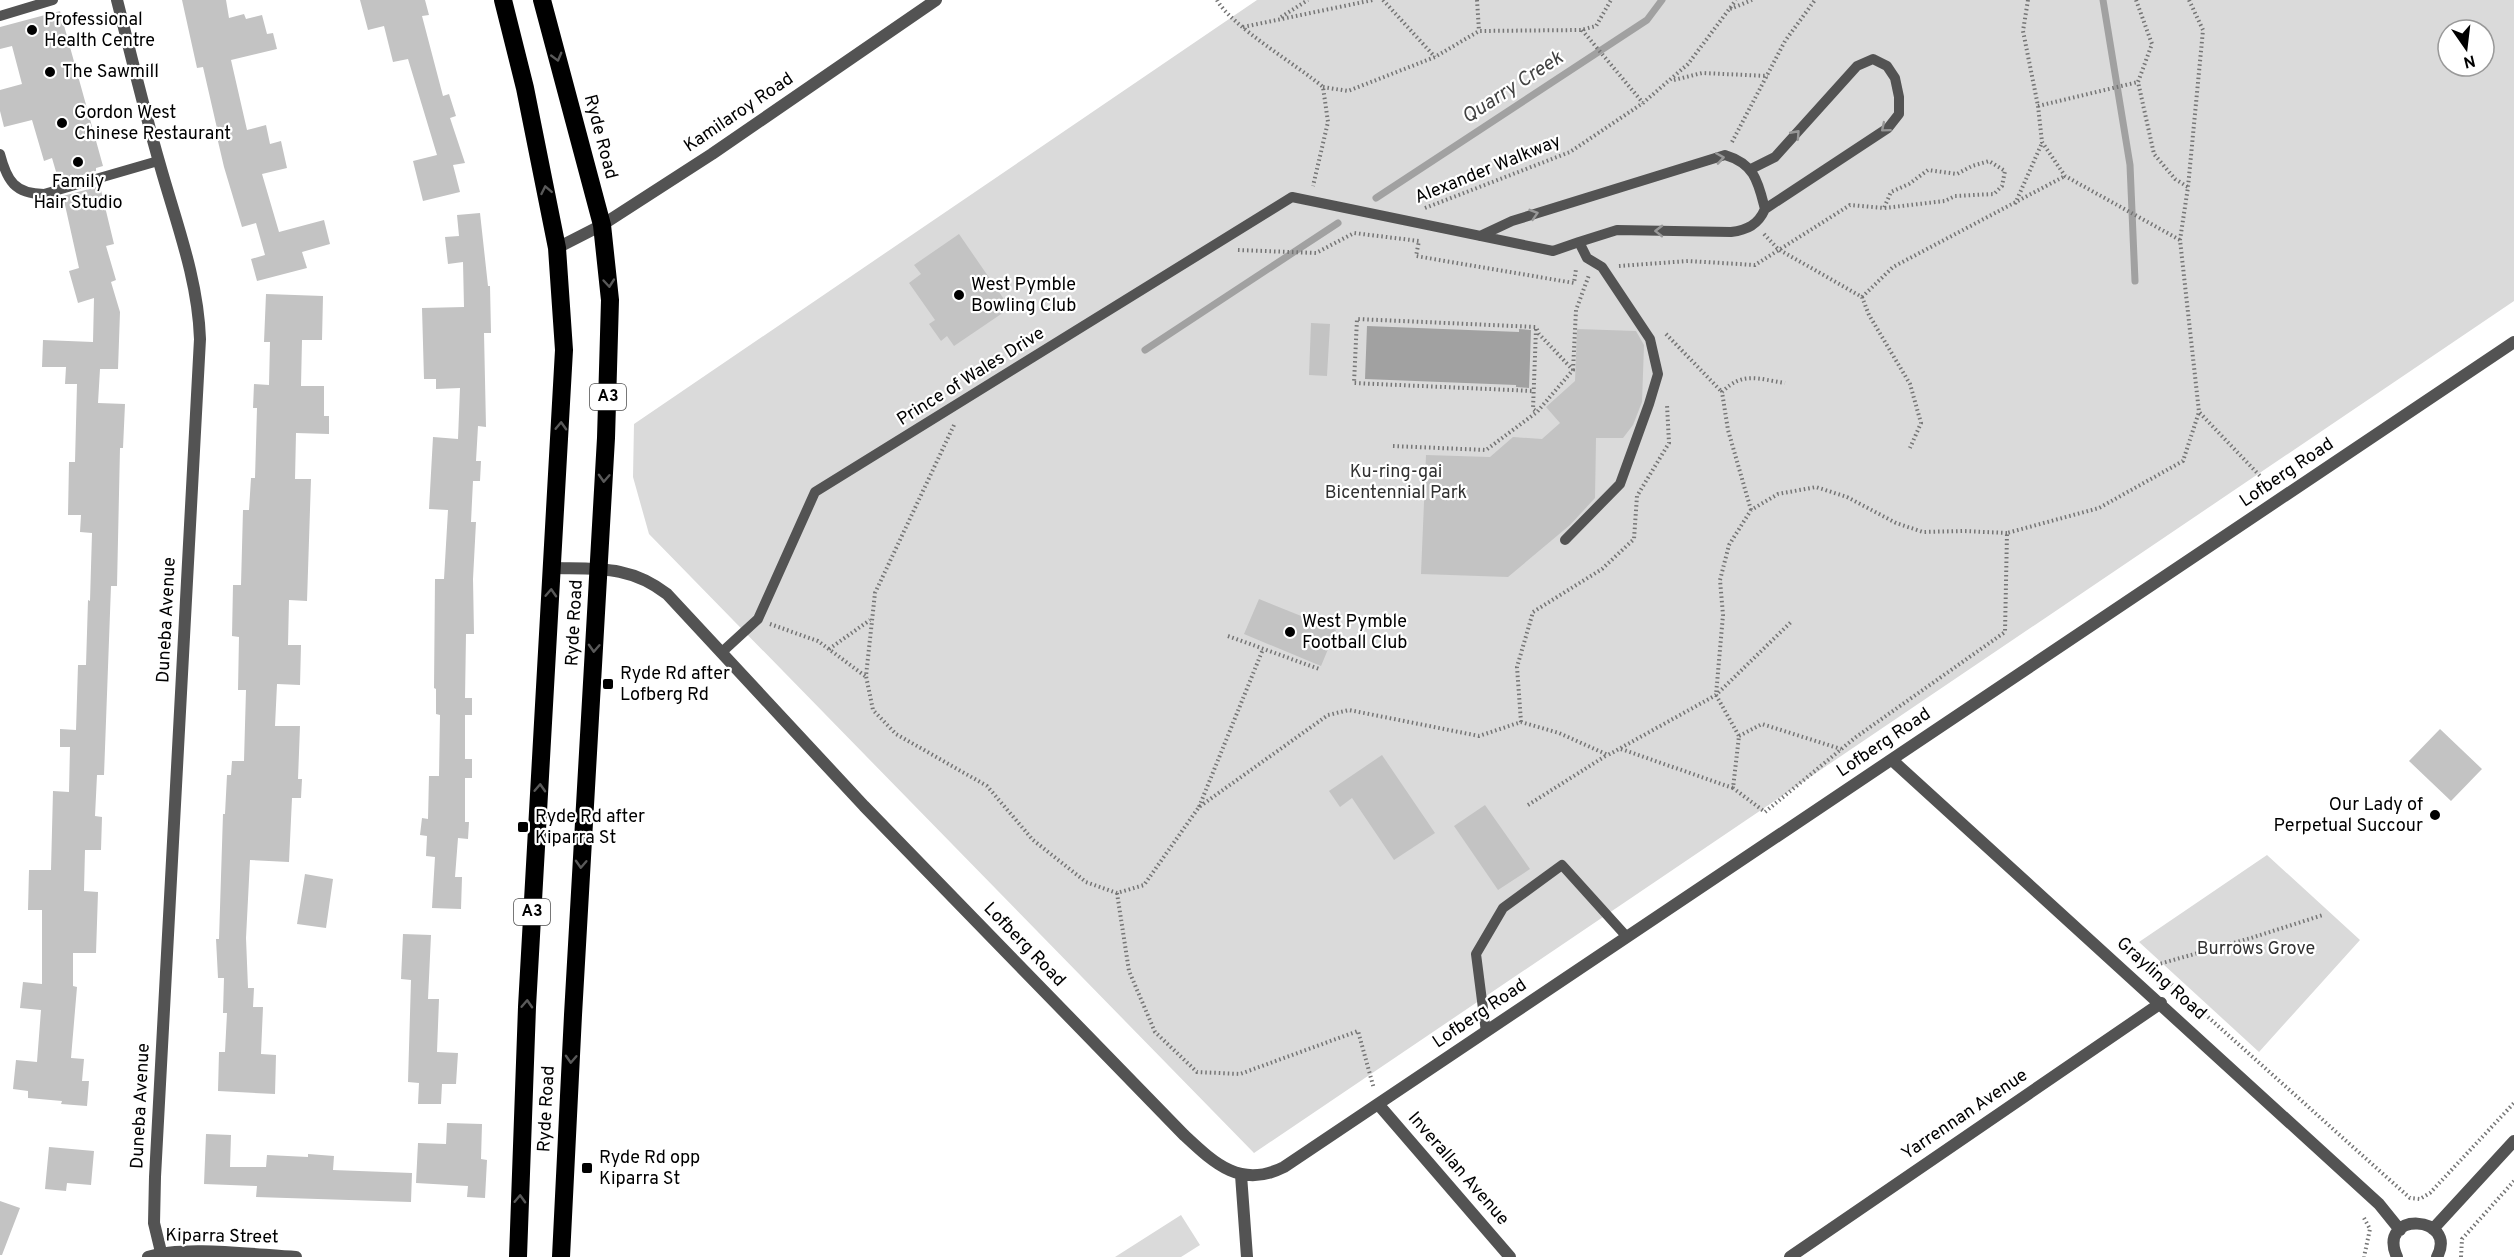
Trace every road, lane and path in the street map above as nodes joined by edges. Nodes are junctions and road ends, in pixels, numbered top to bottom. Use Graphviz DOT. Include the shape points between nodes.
graph roads {
  1 [pos="53,0"];
  2 [pos="117,0"];
  3 [pos="502,0"];
  4 [pos="542,0"];
  5 [pos="936,0"];
  6 [pos="1217,0"];
  7 [pos="1308,0"];
  8 [pos="1372,0"];
  9 [pos="1383,0"];
  10 [pos="1477,0"];
  11 [pos="1611,0"];
  12 [pos="1736,0"];
  13 [pos="1752,0"];
  14 [pos="1815,0"];
  15 [pos="2028,0"];
  16 [pos="2136,0"];
  17 [pos="2189,0"];
  18 [pos="1729,10"];
  19 [pos="0,16"];
  20 [pos="1276,20"];
  21 [pos="1242,27"];
  22 [pos="1479,32"];
  23 [pos="1583,32"];
  24 [pos="1435,57"];
  25 [pos="1768,76"];
  26 [pos="1672,80"];
  27 [pos="2138,82"];
  28 [pos="1323,87"];
  29 [pos="1643,103"];
  30 [pos="2038,106"];
  31 [pos="2043,142"];
  32 [pos="0,154"];
  33 [pos="1725,155"];
  34 [pos="158,161"];
  35 [pos="1750,169"];
  36 [pos="2065,176"];
  37 [pos="2188,187"];
  38 [pos="1309,201"];
  39 [pos="2015,204"];
  40 [pos="1884,208"];
  41 [pos="1765,209"];
  42 [pos="1412,222"];
  43 [pos="602,225"];
  44 [pos="1755,225"];
  45 [pos="1480,237"];
  46 [pos="2180,240"];
  47 [pos="1579,243"];
  48 [pos="557,248"];
  49 [pos="1233,249"];
  50 [pos="1778,249"];
  51 [pos="1597,266"];
  52 [pos="1862,297"];
  53 [pos="1536,327"];
  54 [pos="1660,328"];
  55 [pos="2514,342"];
  56 [pos="1573,370"];
  57 [pos="1785,383"];
  58 [pos="1533,391"];
  59 [pos="1722,392"];
  60 [pos="1538,412"];
  61 [pos="2199,412"];
  62 [pos="955,424"];
  63 [pos="1393,446"];
  64 [pos="1910,448"];
  65 [pos="2261,477"];
  66 [pos="1751,510"];
  67 [pos="2007,533"];
  68 [pos="1565,540"];
  69 [pos="553,568"];
  70 [pos="599,569"];
  71 [pos="758,619"];
  72 [pos="871,619"];
  73 [pos="1791,622"];
  74 [pos="1228,636"];
  75 [pos="829,649"];
  76 [pos="1263,649"];
  77 [pos="722,652"];
  78 [pos="1319,669"];
  79 [pos="866,676"];
  80 [pos="1716,695"];
  81 [pos="1738,736"];
  82 [pos="1621,749"];
  83 [pos="1842,749"];
  84 [pos="1608,755"];
  85 [pos="1892,760"];
  86 [pos="1733,788"];
  87 [pos="1528,805"];
  88 [pos="1199,807"];
  89 [pos="1117,893"];
  90 [pos="2324,915"];
  91 [pos="1627,938"];
  92 [pos="2161,1003"];
  93 [pos="1486,1032"];
  94 [pos="2514,1103"];
  95 [pos="1378,1104"];
  96 [pos="2514,1141"];
  97 [pos="1241,1174"];
  98 [pos="2514,1181"];
  99 [pos="2364,1218"];
  100 [pos="2433,1229"];
  101 [pos="2400,1230"];
  102 [pos="160,1252"];
  103 [pos="148,1257"];
  104 [pos="296,1257"];
  105 [pos="518,1257"];
  106 [pos="561,1257"];
  107 [pos="1247,1257"];
  108 [pos="1510,1257"];
  109 [pos="1790,1257"];
  110 [pos="2364,1257"];
  111 [pos="2397,1257"];
  112 [pos="2437,1257"];
  113 [pos="2461,1257"];
  1 -- 19 [label="lane"];
  2 -- 34 [label="street, Duneba Avenue"];
  48 -- 3 [label="highway, Ryde Road / A3, one-way" via="525,88"];
  4 -- 43 [label="highway, Ryde Road / A3, one-way"];
  5 -- 43 [label="street, Kamilaroy Road"];
  6 -- 21 [label="path"];
  7 -- 20 [label="path"];
  8 -- 20 [label="path"];
  9 -- 24 [label="path"];
  10 -- 22 [label="path"];
  11 -- 23 [label="path" via="1596,26"];
  12 -- 18 [label="path, Alexander Walkway"];
  13 -- 18 [label="path"];
  14 -- 25 [label="path" via="1785,41"];
  15 -- 30 [label="path" via="2023,31"];
  16 -- 27 [label="path" via="2152,44"];
  17 -- 37 [label="path" via="2203,30"];
  18 -- 26 [label="path, Alexander Walkway"];
  20 -- 21 [label="path"];
  21 -- 28 [label="path"];
  22 -- 23 [label="path"];
  22 -- 24 [label="path"];
  23 -- 29 [label="path"];
  24 -- 28 [label="path" via="1348,91"];
  25 -- 26 [label="path" via="1702,73"];
  25 -- 33 [label="path"];
  26 -- 29 [label="path, Alexander Walkway"];
  27 -- 30 [label="path"];
  27 -- 37 [label="path" via="2154,154 2175,179"];
  28 -- 38 [label="path" via="1328,122"];
  29 -- 42 [label="path, Alexander Walkway" via="1570,152 1414,213"];
  30 -- 31 [label="path"];
  31 -- 36 [label="path"];
  31 -- 39 [label="path"];
  32 -- 34 [label="lane" via="5,172 27,194 44,194"];
  33 -- 35 [label="lane"];
  45 -- 33 [label="lane, one-way" via="1512,221"];
  34 -- 102 [label="street, Duneba Avenue" via="196,291 200,339 155,1177 154,1223"];
  35 -- 41 [label="lane"];
  35 -- 41 [label="lane, one-way" via="1775,157 1857,66 1873,59 1887,66 1895,78 1899,97 1899,114 1888,128"];
  36 -- 39 [label="path"];
  36 -- 46 [label="path"];
  37 -- 46 [label="path"];
  38 -- 42 [label="lane, Prince of Wales Drive"];
  38 -- 71 [label="lane, Prince of Wales Drive" via="1292,197 815,492"];
  39 -- 52 [label="path" via="1893,267"];
  40 -- 40 [label="path" via="1994,194 2002,186 2006,171 1989,161 1957,174 1928,170 1891,192"];
  40 -- 50 [label="path" via="1850,205"];
  41 -- 44 [label="lane"];
  42 -- 45 [label="lane, Prince of Wales Drive"];
  43 -- 48 [label="street, Kamilaroy Road"];
  43 -- 70 [label="highway, Ryde Road / A3, one-way" via="610,343"];
  44 -- 47 [label="lane, Prince of Wales Drive, one-way" via="1731,232 1617,230"];
  44 -- 50 [label="path"];
  45 -- 47 [label="lane, Prince of Wales Drive" via="1553,251"];
  46 -- 61 [label="path"];
  47 -- 51 [label="lane"];
  69 -- 48 [label="highway, Ryde Road / A3, one-way" via="564,350"];
  49 -- 51 [label="path" via="1316,253 1353,233 1419,241 1416,256 1574,283 1577,264"];
  50 -- 51 [label="path" via="1755,265 1688,261"];
  50 -- 52 [label="path"];
  51 -- 56 [label="path" via="1576,310"];
  51 -- 68 [label="lane" via="1650,339 1658,374 1620,484"];
  52 -- 64 [label="path" via="1910,384 1921,423"];
  53 -- 56 [label="path"];
  53 -- 58 [label="path"];
  53 -- 58 [label="path" via="1357,319 1354,372 1354,383"];
  54 -- 59 [label="path"];
  55 -- 85 [label="street, Lofberg Road"];
  56 -- 60 [label="path"];
  57 -- 59 [label="path" via="1733,380"];
  58 -- 60 [label="path" via="1533,409"];
  59 -- 66 [label="path" via="1728,430"];
  60 -- 63 [label="path" via="1485,450"];
  61 -- 65 [label="path"];
  61 -- 67 [label="path" via="2183,460 2099,508"];
  62 -- 72 [label="path" via="875,593"];
  66 -- 67 [label="path" via="1778,494 1816,487 1848,497 1896,523 1923,532"];
  66 -- 80 [label="path" via="1729,545 1720,580 1723,615"];
  67 -- 83 [label="path" via="2005,632"];
  69 -- 70 [label="street, Lofberg Road"];
  105 -- 69 [label="highway, Ryde Road / A3, one-way" via="527,1007"];
  70 -- 77 [label="street, Lofberg Road" via="620,570 655,584"];
  70 -- 106 [label="highway, Ryde Road / A3, one-way"];
  71 -- 75 [label="path" via="818,641"];
  71 -- 77 [label="lane, Prince of Wales Drive"];
  72 -- 75 [label="path"];
  72 -- 79 [label="path"];
  73 -- 80 [label="path"];
  74 -- 76 [label="path"];
  75 -- 79 [label="path"];
  76 -- 78 [label="path"];
  76 -- 88 [label="path"];
  77 -- 97 [label="street, Lofberg Road" via="872,814 1184,1136 1210,1160"];
  79 -- 89 [label="path" via="873,710 896,734 987,786 1033,840 1086,882"];
  80 -- 81 [label="path"];
  80 -- 82 [label="path"];
  81 -- 83 [label="path" via="1762,724"];
  81 -- 86 [label="path"];
  82 -- 84 [label="path"];
  82 -- 86 [label="path"];
  83 -- 86 [label="path" via="1766,812"];
  84 -- 87 [label="path"];
  84 -- 88 [label="path" via="1559,733 1521,722 1479,736 1349,710 1328,715"];
  85 -- 91 [label="street, Lofberg Road"];
  85 -- 92 [label="street, Grayling Road"];
  88 -- 89 [label="path" via="1144,885"];
  89 -- 95 [label="path" via="1129,971 1155,1032 1197,1072 1240,1074 1358,1031"];
  90 -- 94 [label="path" via="2151,966 2410,1198 2420,1199 2430,1193"];
  91 -- 93 [label="street, Lofberg Road"];
  91 -- 93 [label="lane" via="1562,866 1503,908 1476,954"];
  92 -- 101 [label="street, Grayling Road" via="2379,1204"];
  92 -- 109 [label="street, Yarrennan Avenue"];
  93 -- 95 [label="street, Lofberg Road"];
  95 -- 97 [label="street, Lofberg Road" via="1284,1167 1259,1177"];
  95 -- 108 [label="street, Inverallan Avenue"];
  96 -- 100 [label="street"];
  97 -- 107 [label="street"];
  98 -- 113 [label="path" via="2462,1239"];
  99 -- 110 [label="path" via="2370,1229"];
  100 -- 101 [label="street" via="2420,1222"];
  100 -- 112 [label="street" via="2440,1240"];
  101 -- 111 [label="street" via="2394,1243"];
  102 -- 103 [label="street, Kiparra Street"];
  102 -- 104 [label="street, Kiparra Street"];
}
